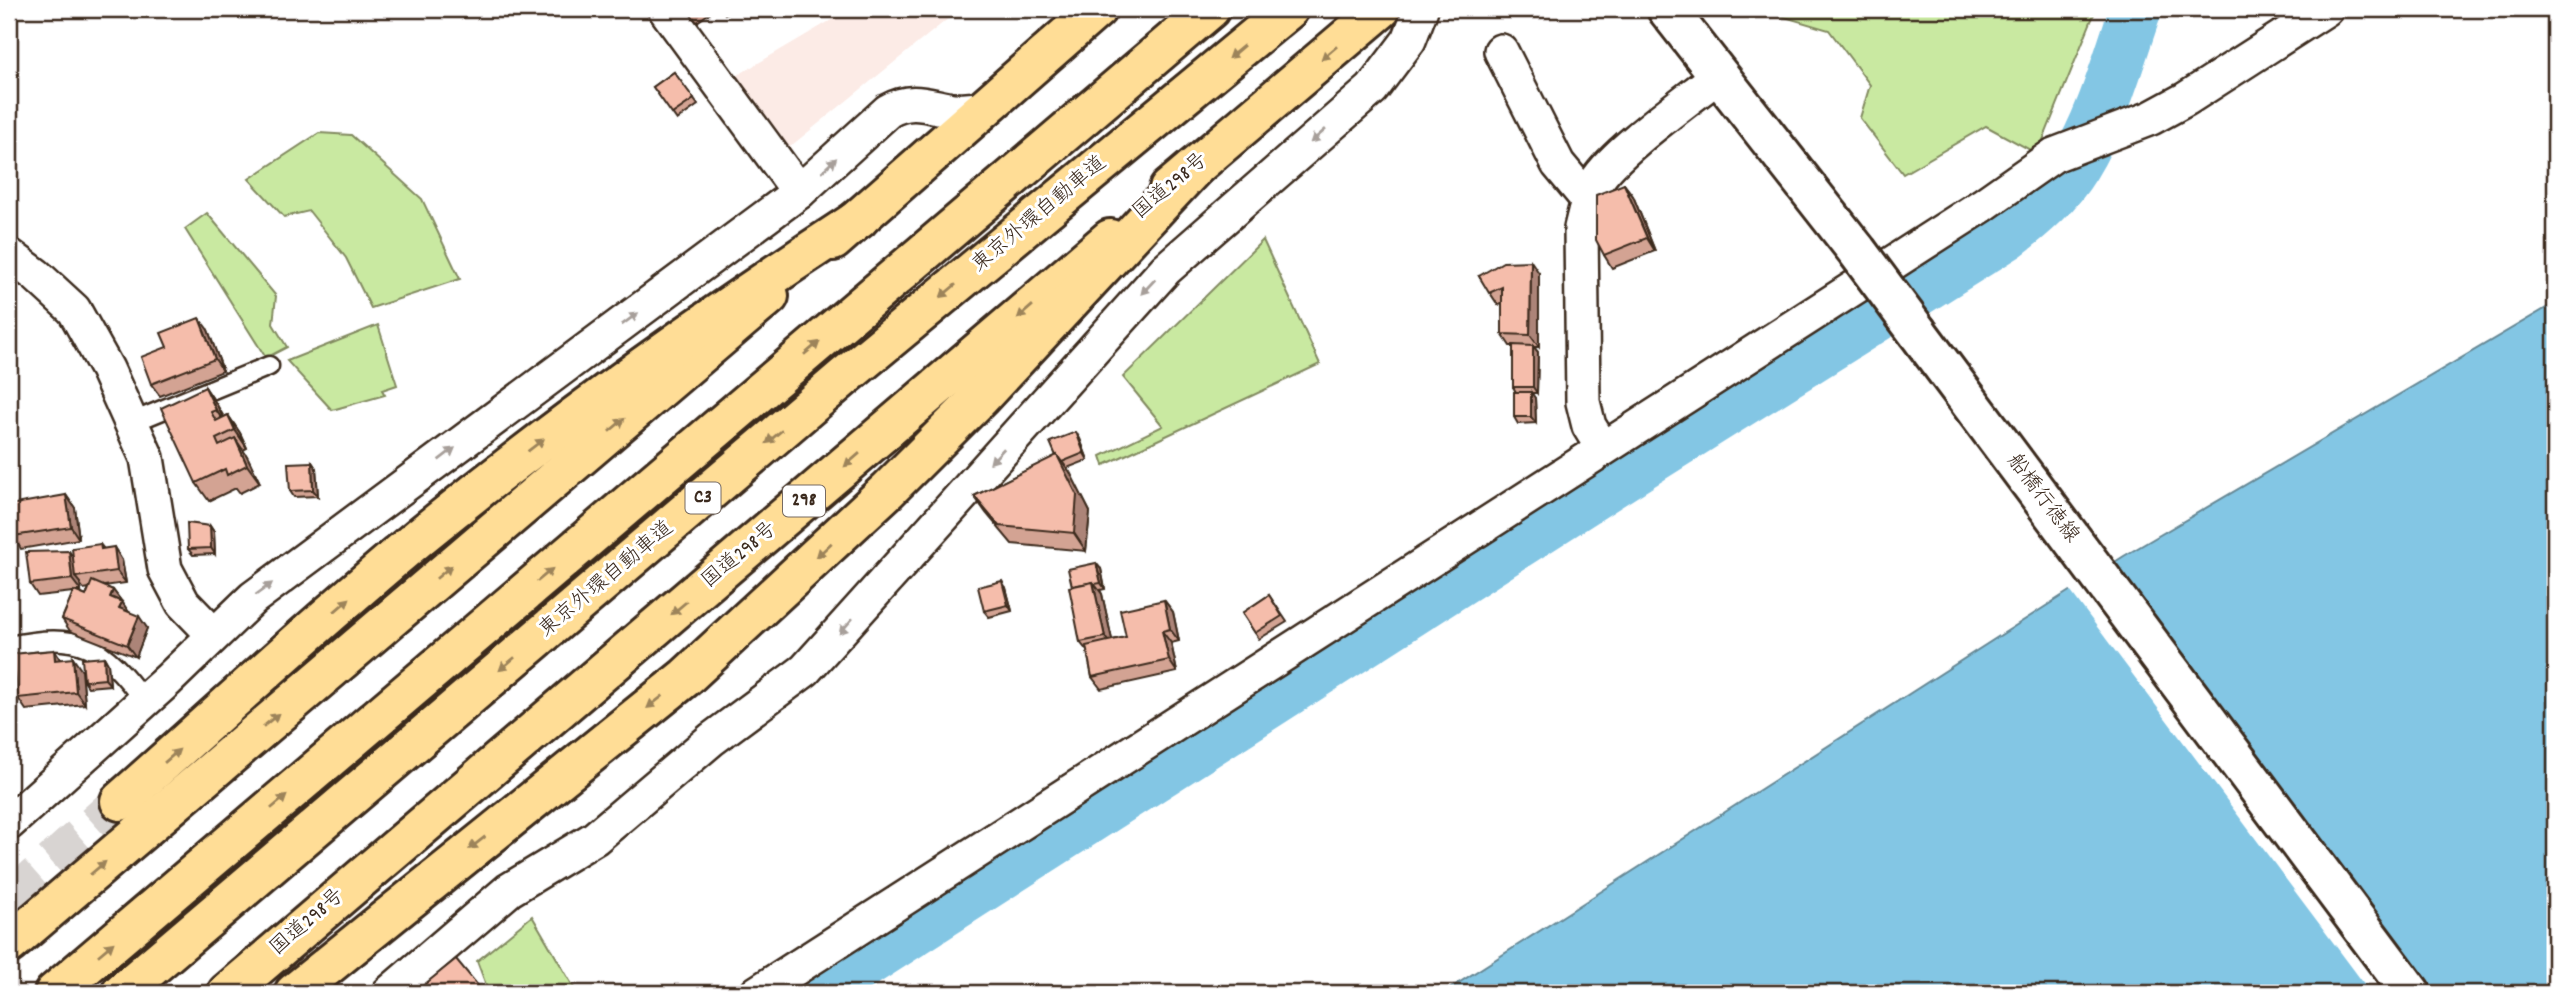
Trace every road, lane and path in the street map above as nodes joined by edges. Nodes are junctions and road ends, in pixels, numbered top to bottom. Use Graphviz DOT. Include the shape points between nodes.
graph roads {
  1 [pos="665,9"];
  2 [pos="1097,9"];
  3 [pos="1210,9"];
  4 [pos="1289,9"];
  5 [pos="1381,9"];
  6 [pos="1421,9"];
  7 [pos="1667,9"];
  8 [pos="2326,9"];
  9 [pos="1502,51"];
  10 [pos="1719,75"];
  11 [pos="981,108"];
  12 [pos="1195,167"];
  13 [pos="799,192"];
  14 [pos="1588,200"];
  15 [pos="859,219"];
  16 [pos="9,255"];
  17 [pos="269,366"];
  18 [pos="132,422"];
  19 [pos="1602,447"];
  20 [pos="213,634"];
  21 [pos="9,646"];
  22 [pos="144,701"];
  23 [pos="120,801"];
  24 [pos="9,823"];
  25 [pos="9,944"];
  26 [pos="54,993"];
  27 [pos="121,993"];
  28 [pos="227,993"];
  29 [pos="294,993"];
  30 [pos="389,993"];
  31 [pos="757,993"];
  32 [pos="2411,993"];
  1 -- 13 [label="street"];
  2 -- 11 [label="highway"];
  26 -- 3 [label="highway, 東京外環自動車道 / C3, one-way"];
  4 -- 27 [label="highway, 東京外環自動車道 / C3, one-way" via="844,377"];
  5 -- 12 [label="highway, 国道298号 / 298, one-way"];
  6 -- 30 [label="street, one-way" via="1409,40 1372,89 1166,269 805,670 712,739 595,838 509,890"];
  7 -- 10 [label="main road, 船橋行徳線"];
  8 -- 19 [label="street" via="2151,118 2054,155"];
  9 -- 14 [label="street" via="1558,164"];
  10 -- 14 [label="street" via="1615,161"];
  10 -- 32 [label="main road, 船橋行徳線, bridge" via="1857,251"];
  13 -- 11 [label="street, one-way" via="901,103 954,110"];
  11 -- 15 [label="highway"];
  12 -- 28 [label="highway, 国道298号 / 298, one-way"];
  12 -- 29 [label="highway, one-way" via="980,398 687,677"];
  20 -- 13 [label="street, one-way" via="253,598"];
  14 -- 19 [label="street" via="1581,228 1583,402 1589,426"];
  23 -- 15 [label="highway, one-way" via="421,537 526,453 759,284"];
  25 -- 15 [label="highway, one-way"];
  16 -- 18 [label="street" via="74,310"];
  17 -- 18 [label="lane"];
  18 -- 20 [label="street" via="147,458 165,569 183,603"];
  19 -- 31 [label="street"];
  20 -- 22 [label="street"];
  21 -- 22 [label="lane" via="50,640 95,649 117,664"];
  22 -- 24 [label="street"];
}
